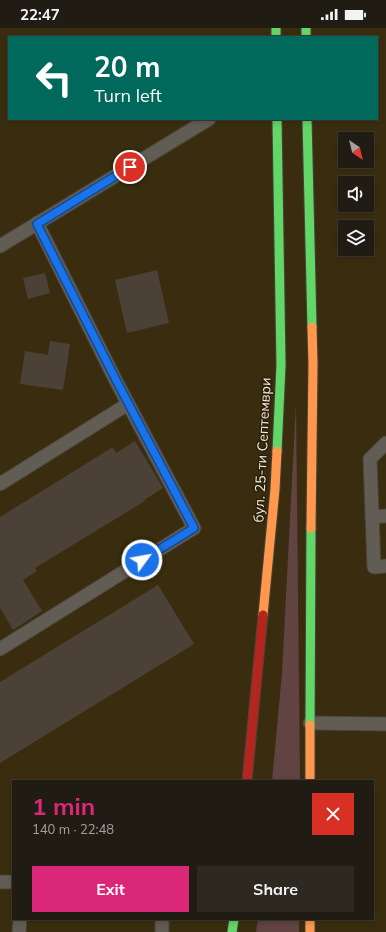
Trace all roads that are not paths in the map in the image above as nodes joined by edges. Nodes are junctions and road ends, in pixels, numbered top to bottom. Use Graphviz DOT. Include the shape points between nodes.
graph roads {
  1 [pos="207,120"];
  2 [pos="277,120"];
  3 [pos="307,120"];
  4 [pos="37,224"];
  5 [pos="0,246"];
  6 [pos="128,404"];
  7 [pos="386,443"];
  8 [pos="0,484"];
  9 [pos="386,516"];
  10 [pos="372,517"];
  11 [pos="386,566"];
  12 [pos="0,649"];
  13 [pos="310,723"];
  14 [pos="386,724"];
  15 [pos="247,780"];
  16 [pos="310,780"];
  17 [pos="0,882"];
  18 [pos="12,882"];
  19 [pos="20,920"];
  20 [pos="162,920"];
  21 [pos="234,920"];
  22 [pos="310,920"];
  23 [pos="19,932"];
  24 [pos="162,932"];
  25 [pos="232,932"];
  26 [pos="310,932"];
  1 -- 4 [label="lane"];
  2 -- 15 [label="main road, бул. 25-ти Септември" via="281,365 275,489"];
  3 -- 13 [label="main road" via="312,364"];
  4 -- 5 [label="lane"];
  4 -- 6 [label="lane"];
  6 -- 8 [label="lane"];
  6 -- 12 [label="lane" via="194,528"];
  7 -- 10 [label="lane" via="370,460"];
  9 -- 10 [label="lane"];
  10 -- 11 [label="lane" via="374,567"];
  13 -- 14 [label="lane"];
  13 -- 16 [label="main road"];
  17 -- 18 [label="lane"];
  19 -- 23 [label="lane"];
  20 -- 24 [label="lane"];
  21 -- 25 [label="main road"];
  22 -- 26 [label="main road"];
}
